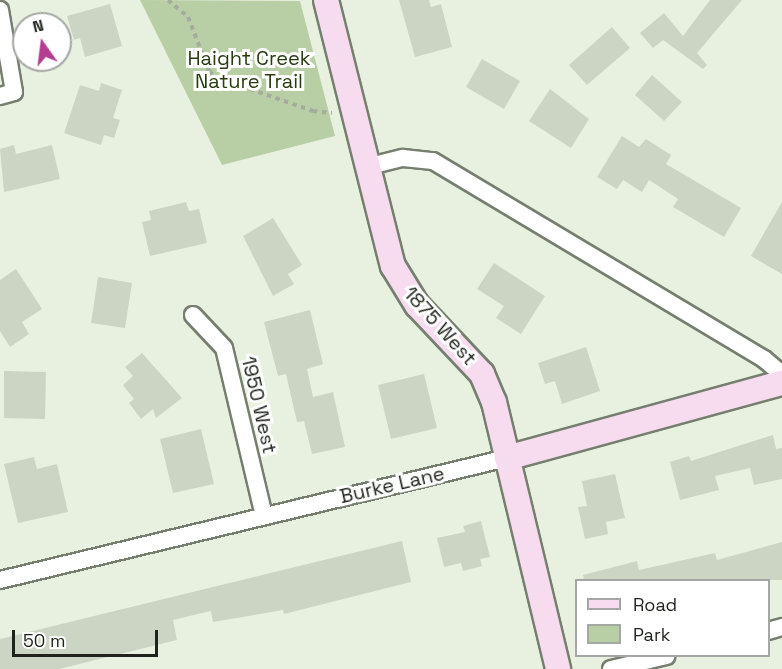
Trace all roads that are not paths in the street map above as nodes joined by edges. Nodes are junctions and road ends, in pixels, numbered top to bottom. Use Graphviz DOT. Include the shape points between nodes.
graph roads {
  1 [pos="326,0"];
  2 [pos="0,10"];
  3 [pos="7,94"];
  4 [pos="366,167"];
  5 [pos="194,315"];
  6 [pos="782,374"];
  7 [pos="782,383"];
  8 [pos="507,458"];
  9 [pos="264,516"];
  10 [pos="0,580"];
  11 [pos="663,657"];
  12 [pos="558,669"];
  13 [pos="611,669"];
  1 -- 4 [label="street, 1875 West"];
  2 -- 3 [label="street"];
  4 -- 6 [label="street" via="403,158 433,161 764,358"];
  4 -- 8 [label="street, 1875 West" via="381,231 403,286 482,374 494,402"];
  5 -- 9 [label="street, 1950 West" via="224,348"];
  7 -- 8 [label="street, Burke Lane"];
  8 -- 9 [label="street, Burke Lane"];
  8 -- 12 [label="street, 1875 West"];
  9 -- 10 [label="street, Burke Lane"];
  11 -- 13 [label="street"];
}
